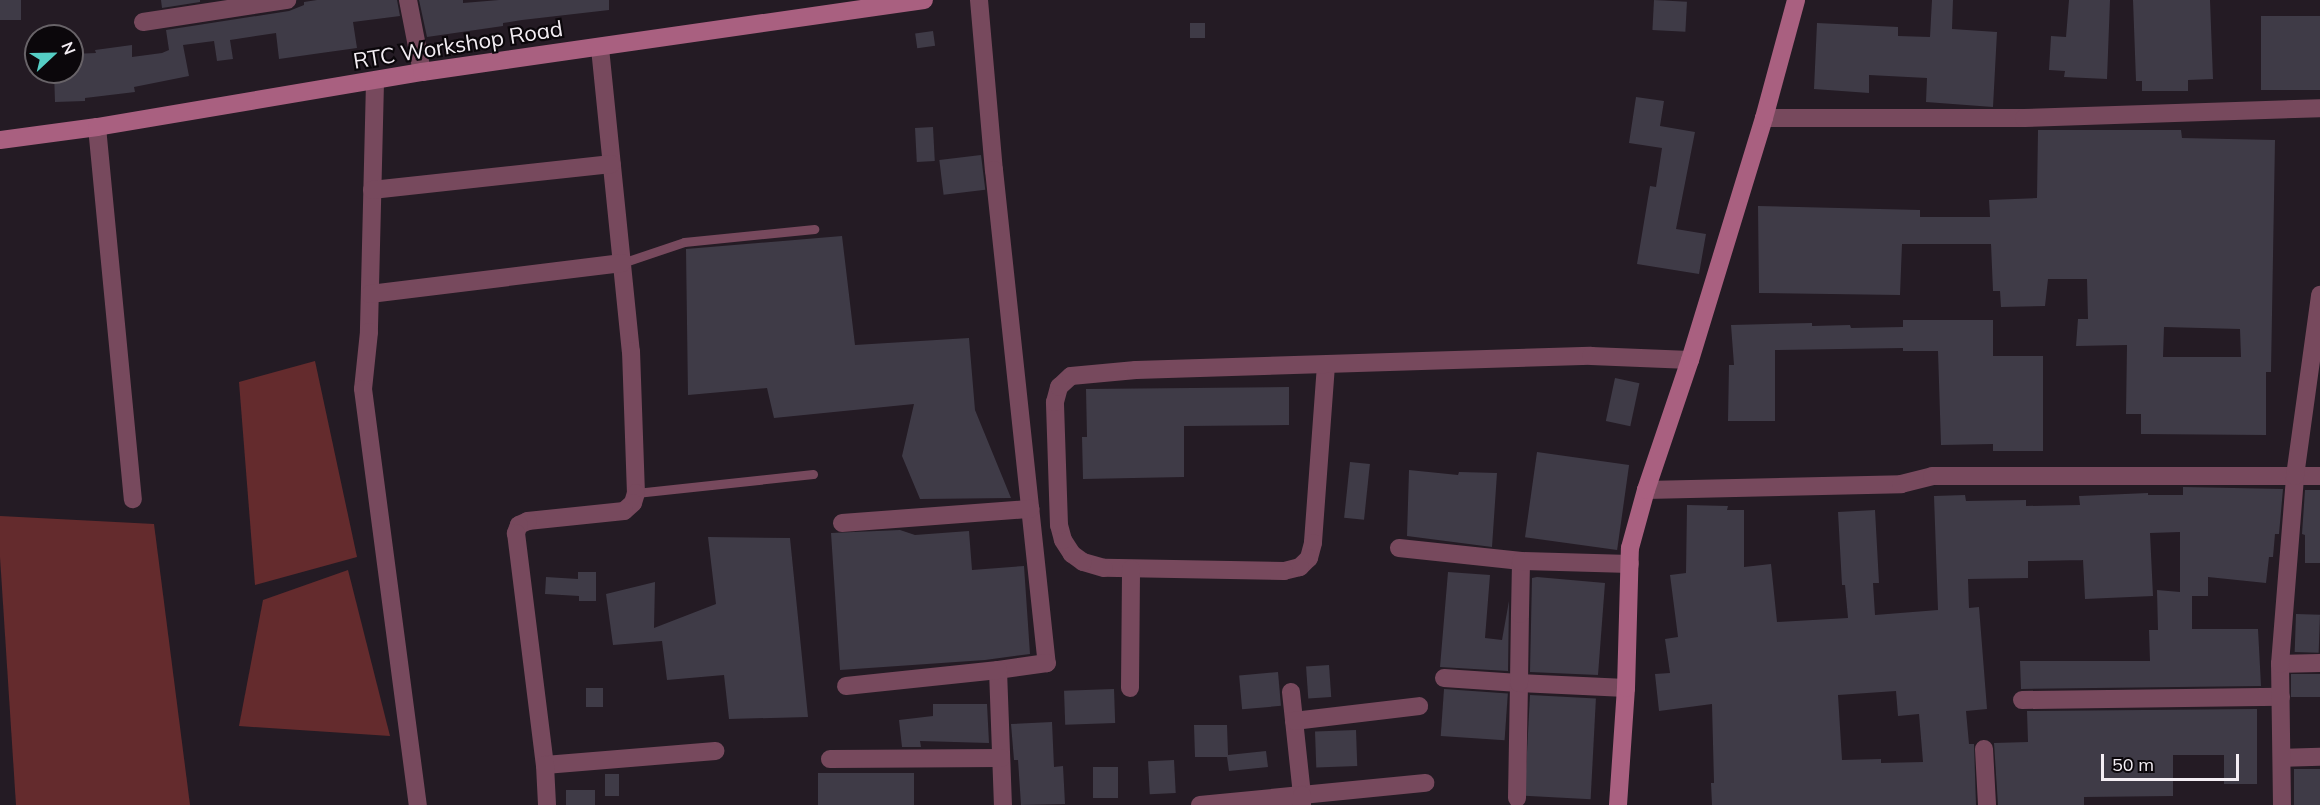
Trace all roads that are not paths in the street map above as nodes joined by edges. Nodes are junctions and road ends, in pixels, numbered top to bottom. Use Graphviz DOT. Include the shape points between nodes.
graph roads {
  1 [pos="287,0"];
  2 [pos="408,0"];
  3 [pos="979,0"];
  4 [pos="1796,0"];
  5 [pos="917,1"];
  6 [pos="143,22"];
  7 [pos="600,48"];
  8 [pos="422,72"];
  9 [pos="375,82"];
  10 [pos="2320,108"];
  11 [pos="1764,118"];
  12 [pos="97,127"];
  13 [pos="0,140"];
  14 [pos="612,164"];
  15 [pos="372,190"];
  16 [pos="814,229"];
  17 [pos="622,263"];
  18 [pos="370,294"];
  19 [pos="2320,295"];
  20 [pos="1690,360"];
  21 [pos="1326,364"];
  22 [pos="813,474"];
  23 [pos="2295,476"];
  24 [pos="2320,476"];
  25 [pos="1646,490"];
  26 [pos="636,493"];
  27 [pos="133,498"];
  28 [pos="1030,509"];
  29 [pos="842,523"];
  30 [pos="1399,548"];
  31 [pos="1521,561"];
  32 [pos="1630,564"];
  33 [pos="1131,568"];
  34 [pos="2320,663"];
  35 [pos="2280,664"];
  36 [pos="998,670"];
  37 [pos="1443,678"];
  38 [pos="1520,683"];
  39 [pos="846,686"];
  40 [pos="1130,688"];
  41 [pos="1626,688"];
  42 [pos="1291,692"];
  43 [pos="2281,697"];
  44 [pos="2022,700"];
  45 [pos="1419,706"];
  46 [pos="1294,721"];
  47 [pos="1984,749"];
  48 [pos="715,751"];
  49 [pos="2320,757"];
  50 [pos="1001,758"];
  51 [pos="2282,758"];
  52 [pos="830,759"];
  53 [pos="545,765"];
  54 [pos="1425,783"];
  55 [pos="1517,798"];
  56 [pos="1302,800"];
  57 [pos="418,805"];
  58 [pos="547,805"];
  59 [pos="1004,805"];
  60 [pos="1200,805"];
  61 [pos="1618,805"];
  62 [pos="1987,805"];
  63 [pos="2282,805"];
  1 -- 6 [label="street"];
  2 -- 8 [label="street"];
  3 -- 28 [label="street"];
  4 -- 11 [label="street"];
  5 -- 7 [label="street, RTC Workshop Road"];
  7 -- 8 [label="street, RTC Workshop Road"];
  7 -- 14 [label="street"];
  8 -- 9 [label="street, RTC Workshop Road"];
  9 -- 12 [label="street, RTC Workshop Road"];
  9 -- 15 [label="street"];
  10 -- 11 [label="street" via="2024,118"];
  11 -- 20 [label="street"];
  12 -- 13 [label="street, RTC Workshop Road"];
  12 -- 27 [label="street"];
  14 -- 15 [label="street"];
  14 -- 17 [label="street"];
  15 -- 18 [label="street"];
  16 -- 17 [label="lane" via="684,242"];
  17 -- 18 [label="street"];
  17 -- 26 [label="street" via="631,351"];
  18 -- 57 [label="street" via="363,389"];
  19 -- 23 [label="street"];
  20 -- 21 [label="street" via="1591,356"];
  20 -- 25 [label="street"];
  21 -- 33 [label="street" via="1309,558 1300,567 1284,570"];
  21 -- 33 [label="street" via="1136,370 1064,380 1054,402 1059,525 1063,540 1083,562 1104,568"];
  22 -- 26 [label="lane"];
  23 -- 24 [label="street"];
  23 -- 25 [label="street" via="1932,476 1901,484"];
  23 -- 35 [label="street"];
  25 -- 32 [label="street" via="1630,548"];
  26 -- 53 [label="street" via="633,504 624,511 528,521 519,525 516,533"];
  28 -- 29 [label="street"];
  28 -- 36 [label="street" via="1047,663"];
  30 -- 31 [label="street"];
  31 -- 32 [label="street"];
  31 -- 38 [label="street"];
  32 -- 41 [label="street"];
  33 -- 40 [label="street"];
  34 -- 35 [label="street"];
  35 -- 43 [label="street"];
  36 -- 39 [label="street"];
  36 -- 50 [label="street"];
  37 -- 38 [label="street"];
  38 -- 41 [label="street"];
  38 -- 55 [label="street"];
  41 -- 61 [label="street"];
  42 -- 46 [label="street"];
  43 -- 44 [label="street"];
  43 -- 51 [label="street"];
  45 -- 46 [label="street"];
  46 -- 56 [label="street"];
  47 -- 62 [label="street"];
  48 -- 53 [label="street"];
  49 -- 51 [label="street"];
  50 -- 52 [label="street"];
  50 -- 59 [label="street"];
  51 -- 63 [label="street"];
  53 -- 58 [label="street"];
  54 -- 56 [label="street"];
  56 -- 60 [label="street"];
}
